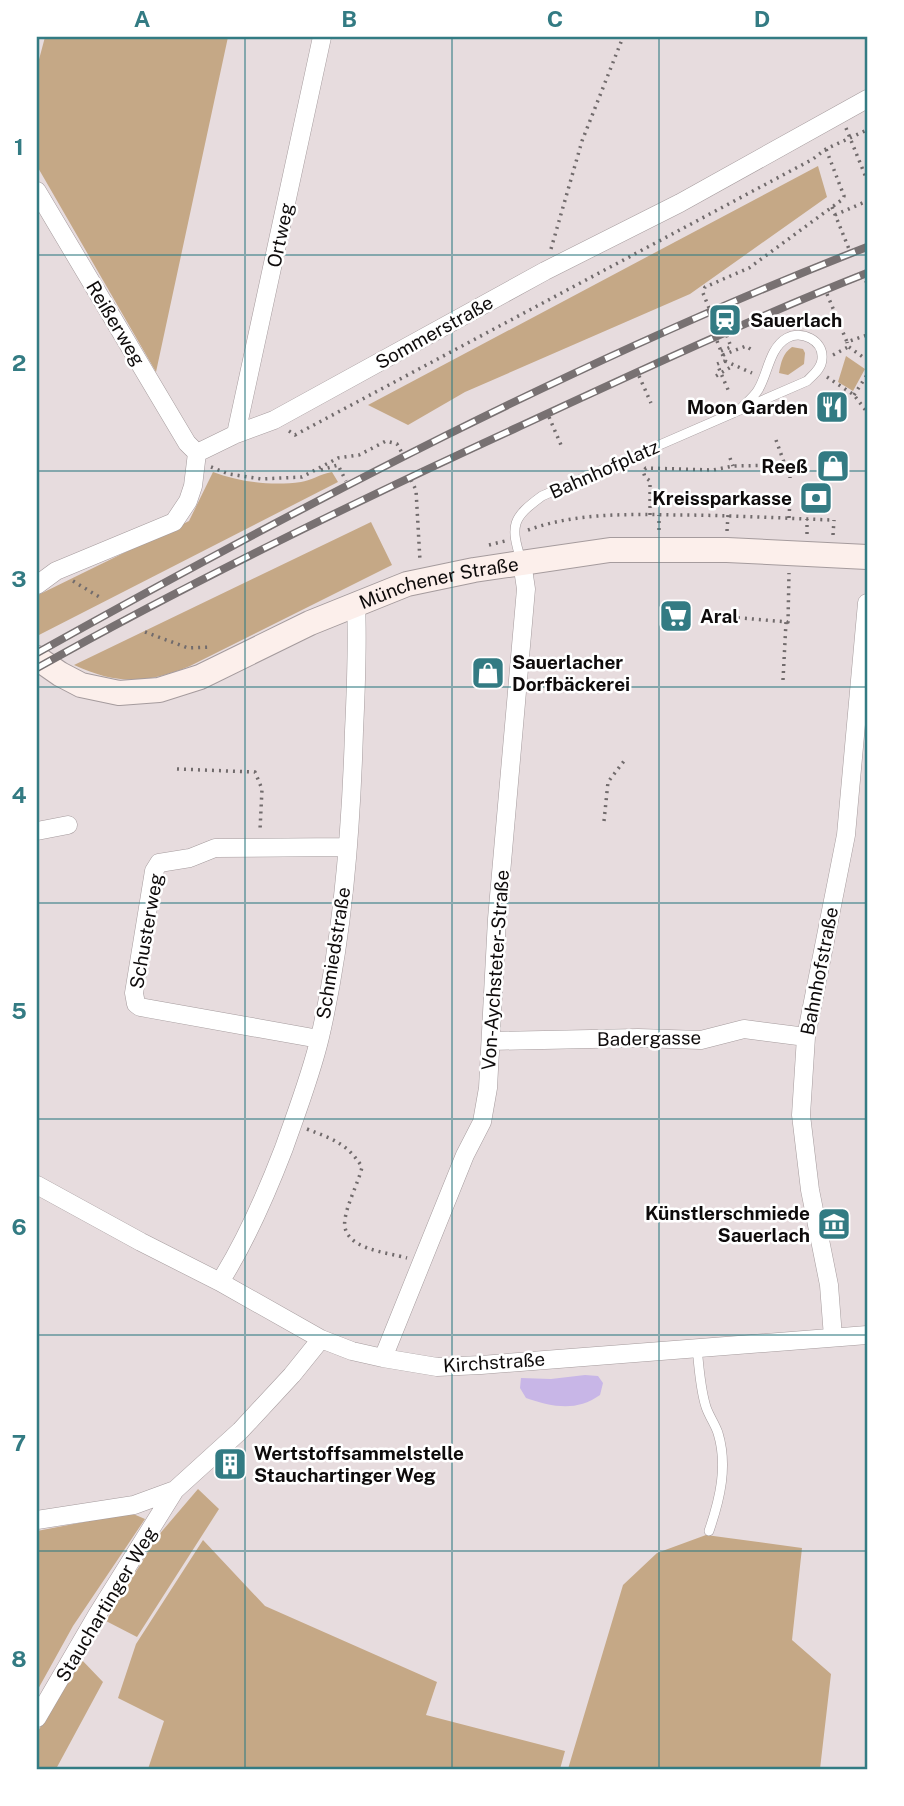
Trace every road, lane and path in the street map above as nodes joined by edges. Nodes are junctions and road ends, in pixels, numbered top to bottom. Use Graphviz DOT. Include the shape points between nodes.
graph roads {
  1 [pos="322,37"];
  2 [pos="623,37"];
  3 [pos="867,99"];
  4 [pos="867,130"];
  5 [pos="850,138"];
  6 [pos="825,149"];
  7 [pos="860,163"];
  8 [pos="855,166"];
  9 [pos="867,180"];
  10 [pos="37,191"];
  11 [pos="867,201"];
  12 [pos="832,207"];
  13 [pos="835,215"];
  14 [pos="849,249"];
  15 [pos="545,271"];
  16 [pos="827,294"];
  17 [pos="709,307"];
  18 [pos="867,335"];
  19 [pos="727,336"];
  20 [pos="717,341"];
  21 [pos="847,344"];
  22 [pos="752,350"];
  23 [pos="840,352"];
  24 [pos="722,353"];
  25 [pos="867,360"];
  26 [pos="725,361"];
  27 [pos="734,365"];
  28 [pos="744,369"];
  29 [pos="817,371"];
  30 [pos="718,375"];
  31 [pos="867,375"];
  32 [pos="639,376"];
  33 [pos="729,392"];
  34 [pos="854,396"];
  35 [pos="651,403"];
  36 [pos="739,410"];
  37 [pos="867,412"];
  38 [pos="549,416"];
  39 [pos="281,426"];
  40 [pos="236,434"];
  41 [pos="776,440"];
  42 [pos="561,446"];
  43 [pos="197,453"];
  44 [pos="402,453"];
  45 [pos="730,458"];
  46 [pos="222,459"];
  47 [pos="785,465"];
  48 [pos="733,466"];
  49 [pos="233,470"];
  50 [pos="315,471"];
  51 [pos="205,477"];
  52 [pos="790,478"];
  53 [pos="411,480"];
  54 [pos="346,481"];
  55 [pos="790,500"];
  56 [pos="650,515"];
  57 [pos="659,515"];
  58 [pos="728,515"];
  59 [pos="789,518"];
  60 [pos="807,519"];
  61 [pos="659,521"];
  62 [pos="727,522"];
  63 [pos="807,526"];
  64 [pos="833,527"];
  65 [pos="514,538"];
  66 [pos="790,552"];
  67 [pos="420,557"];
  68 [pos="867,557"];
  69 [pos="522,562"];
  70 [pos="56,571"];
  71 [pos="37,585"];
  72 [pos="101,598"];
  73 [pos="867,603"];
  74 [pos="356,604"];
  75 [pos="717,616"];
  76 [pos="786,622"];
  77 [pos="37,658"];
  78 [pos="783,680"];
  79 [pos="863,692"];
  80 [pos="624,761"];
  81 [pos="177,769"];
  82 [pos="604,821"];
  83 [pos="68,825"];
  84 [pos="37,831"];
  85 [pos="348,846"];
  86 [pos="258,849"];
  87 [pos="806,1037"];
  88 [pos="319,1040"];
  89 [pos="491,1041"];
  90 [pos="293,1123"];
  91 [pos="37,1185"];
  92 [pos="422,1262"];
  93 [pos="220,1282"];
  94 [pos="867,1335"];
  95 [pos="833,1337"];
  96 [pos="321,1339"];
  97 [pos="697,1347"];
  98 [pos="383,1358"];
  99 [pos="176,1490"];
  100 [pos="37,1520"];
  101 [pos="709,1531"];
  102 [pos="37,1718"];
  1 -- 40 [label="street, Ortweg"];
  2 -- 15 [label="path" via="582,141"];
  3 -- 15 [label="street, Sommerstraße" via="680,203"];
  4 -- 5 [label="path"];
  5 -- 6 [label="path"];
  5 -- 7 [label="path"];
  6 -- 12 [label="path" via="844,196"];
  6 -- 39 [label="path" via="295,435"];
  7 -- 8 [label="path"];
  7 -- 9 [label="path"];
  10 -- 43 [label="street, Reißerweg"];
  11 -- 13 [label="path"];
  12 -- 13 [label="path"];
  12 -- 17 [label="path" via="749,268 705,287"];
  13 -- 14 [label="path"];
  15 -- 40 [label="street, Sommerstraße" via="274,419"];
  16 -- 21 [label="path"];
  18 -- 21 [label="path"];
  19 -- 24 [label="path" via="731,347"];
  20 -- 24 [label="path"];
  21 -- 23 [label="path"];
  21 -- 25 [label="path"];
  22 -- 24 [label="path" via="746,346"];
  24 -- 26 [label="path"];
  26 -- 27 [label="path"];
  26 -- 30 [label="path" via="717,364"];
  27 -- 28 [label="path"];
  27 -- 30 [label="path"];
  29 -- 34 [label="path"];
  29 -- 36 [label="lane, Bahnhofplatz" via="807,381"];
  29 -- 36 [label="lane, Bahnhofplatz" via="822,359 814,340 788,338 778,346 758,391"];
  30 -- 33 [label="path"];
  31 -- 34 [label="path"];
  32 -- 35 [label="path"];
  34 -- 37 [label="path"];
  36 -- 65 [label="lane, Bahnhofplatz" via="542,496 519,514"];
  38 -- 42 [label="path"];
  40 -- 43 [label="street, Sommerstraße"];
  41 -- 47 [label="path"];
  43 -- 70 [label="street" via="193,486 174,522"];
  44 -- 50 [label="path" via="397,444 386,441"];
  45 -- 48 [label="path"];
  46 -- 51 [label="path"];
  47 -- 48 [label="path"];
  47 -- 52 [label="path" via="790,467"];
  48 -- 56 [label="path" via="713,470 646,468"];
  49 -- 50 [label="path" via="229,474 261,479 302,477"];
  50 -- 54 [label="path" via="338,465"];
  53 -- 67 [label="path" via="416,490"];
  55 -- 59 [label="path"];
  56 -- 57 [label="path"];
  56 -- 65 [label="path" via="550,522"];
  57 -- 58 [label="path"];
  57 -- 61 [label="path"];
  58 -- 59 [label="path"];
  58 -- 62 [label="path"];
  59 -- 60 [label="path"];
  60 -- 63 [label="path"];
  60 -- 64 [label="path" via="832,520"];
  65 -- 69 [label="lane"];
  66 -- 68 [label="main road, Münchener Straße"];
  66 -- 69 [label="main road, Münchener Straße" via="610,550"];
  66 -- 76 [label="path"];
  69 -- 74 [label="main road, Münchener Straße" via="407,584"];
  69 -- 89 [label="street, Von-Aychsteter-Straße" via="526,589"];
  70 -- 71 [label="street"];
  70 -- 72 [label="path"];
  73 -- 79 [label="street, Bahnhofstraße"];
  74 -- 77 [label="main road, Münchener Straße" via="200,677 159,690 119,693 81,685"];
  74 -- 85 [label="street, Schmiedstraße" via="358,670"];
  75 -- 76 [label="path"];
  76 -- 78 [label="path"];
  79 -- 87 [label="street, Bahnhofstraße" via="846,835"];
  80 -- 82 [label="path" via="608,782"];
  81 -- 86 [label="path" via="255,772 262,789"];
  83 -- 84 [label="street"];
  85 -- 86 [label="street, Schusterweg"];
  85 -- 88 [label="street, Schmiedstraße" via="334,968"];
  86 -- 88 [label="street, Schusterweg" via="215,848 156,866 135,999 140,1007"];
  87 -- 89 [label="street, Badergasse" via="744,1029 701,1040"];
  87 -- 95 [label="street, Bahnhofstraße" via="802,1115"];
  88 -- 90 [label="street, Schmiedstraße"];
  89 -- 92 [label="street, Von-Aychsteter-Straße" via="482,1122"];
  90 -- 92 [label="path" via="340,1142 362,1167 345,1218 345,1231 352,1241"];
  90 -- 93 [label="street, Schmiedstraße" via="262,1206"];
  91 -- 93 [label="street, Kirchstraße"];
  92 -- 98 [label="street, Von-Aychsteter-Straße"];
  93 -- 96 [label="street, Kirchstraße"];
  94 -- 95 [label="street, Kirchstraße"];
  95 -- 97 [label="street, Kirchstraße"];
  96 -- 98 [label="street, Kirchstraße"];
  96 -- 99 [label="street" via="240,1431"];
  97 -- 98 [label="street, Kirchstraße" via="437,1367"];
  97 -- 101 [label="lane" via="707,1408 722,1455 719,1503"];
  99 -- 100 [label="street" via="134,1505"];
  99 -- 102 [label="street, Stauchartinger Weg"];
}
